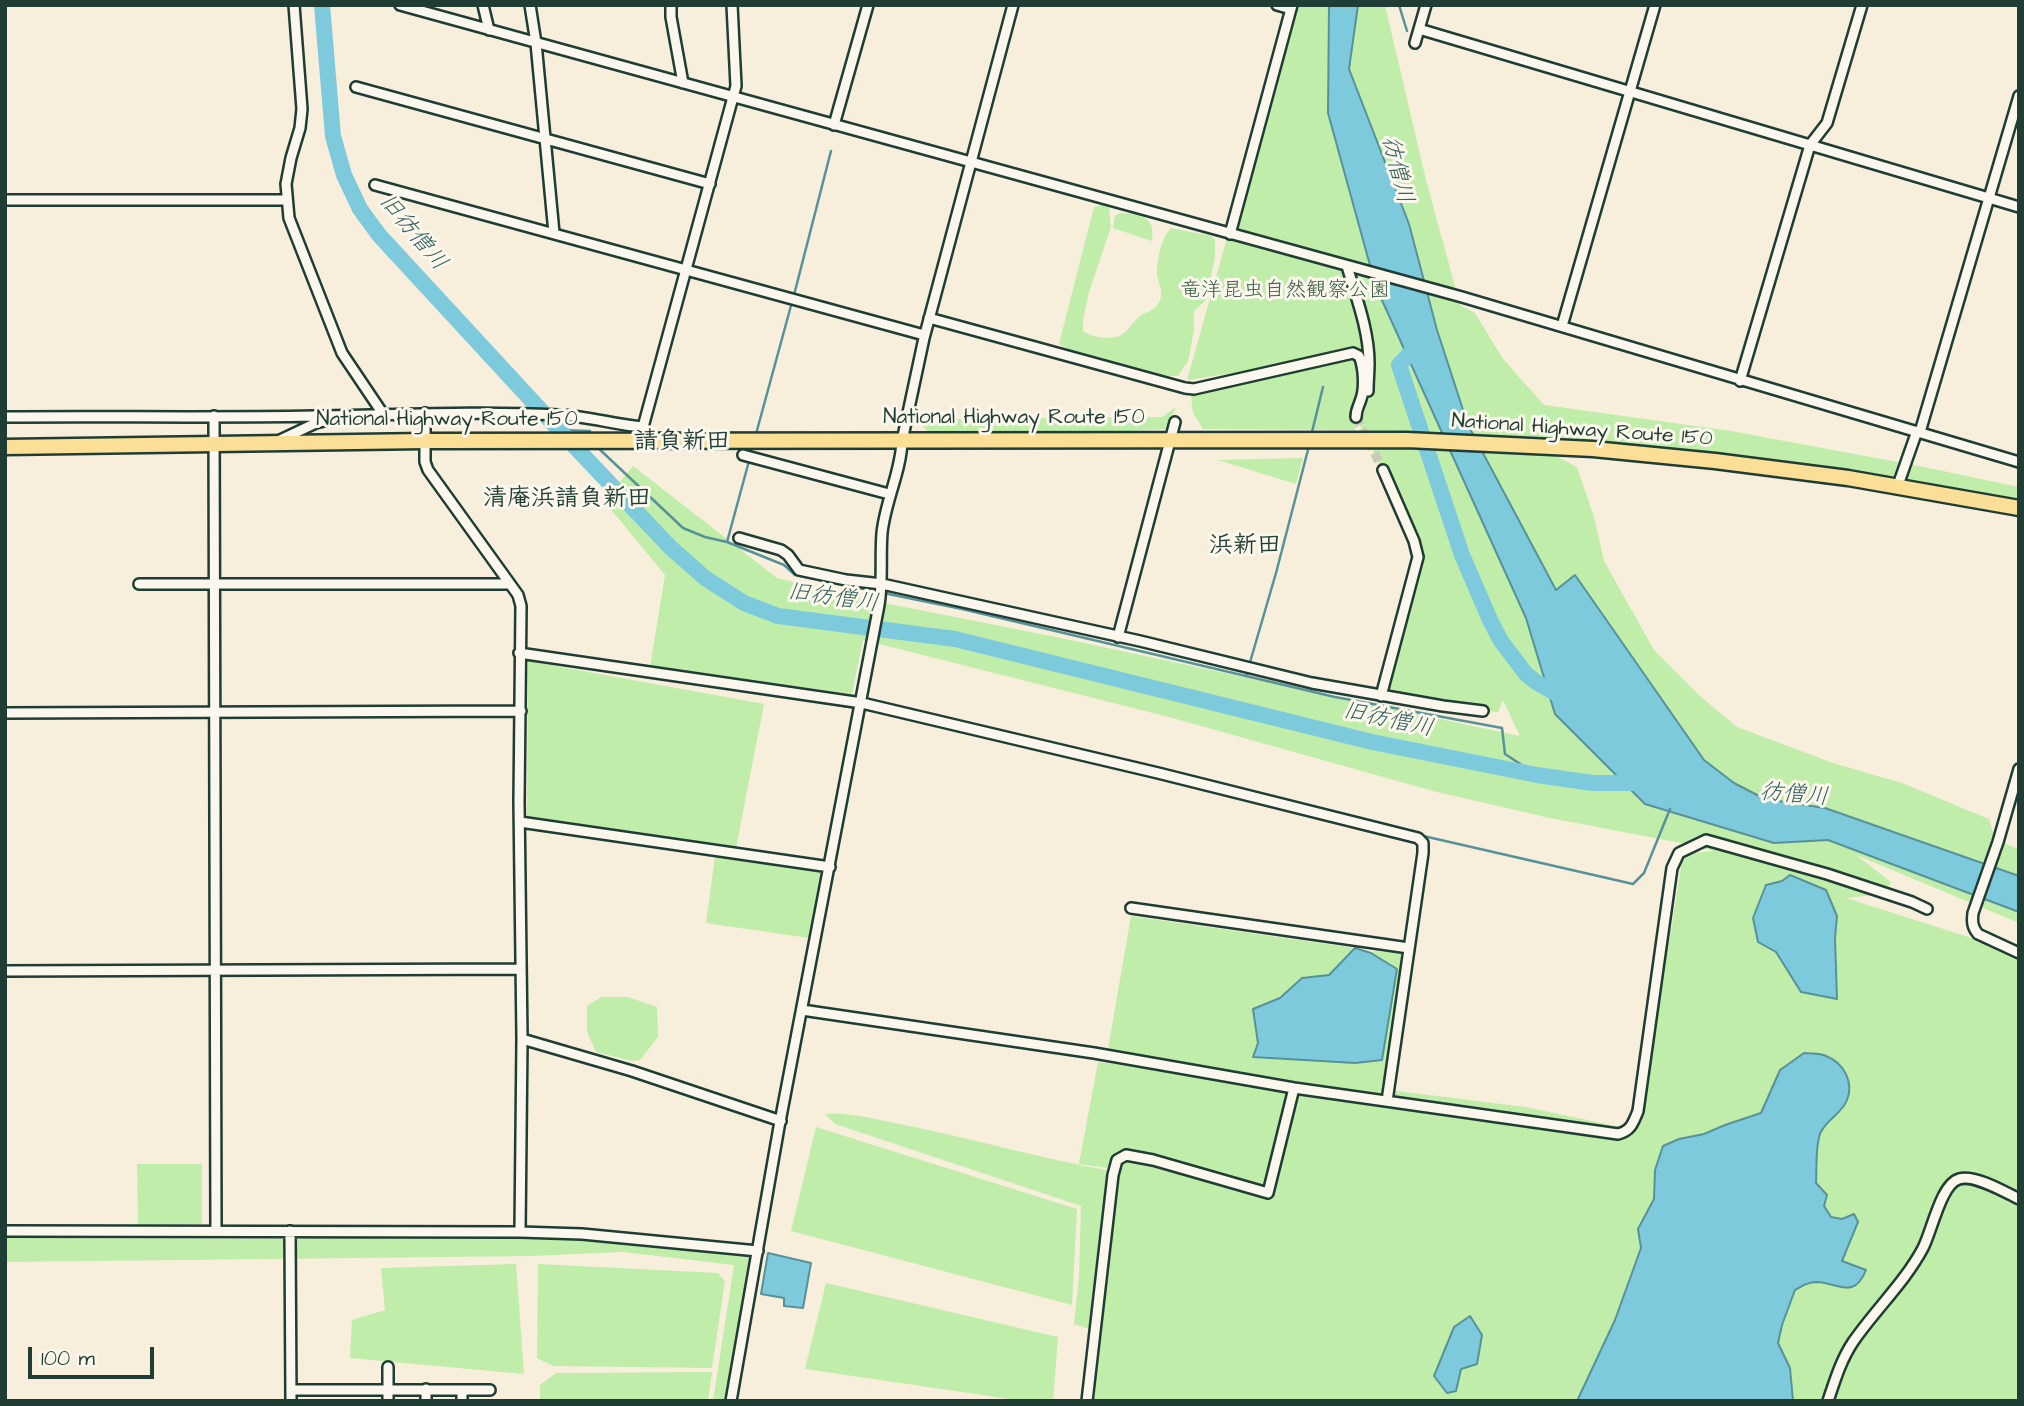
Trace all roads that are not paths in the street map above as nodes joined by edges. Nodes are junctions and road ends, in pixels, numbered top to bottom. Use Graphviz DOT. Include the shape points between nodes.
graph roads {
  1 [pos="294,5"];
  2 [pos="400,5"];
  3 [pos="483,5"];
  4 [pos="530,5"];
  5 [pos="671,5"];
  6 [pos="732,5"];
  7 [pos="869,5"];
  8 [pos="1013,5"];
  9 [pos="1277,5"];
  10 [pos="1426,5"];
  11 [pos="1655,5"];
  12 [pos="1862,5"];
  13 [pos="1291,7"];
  14 [pos="419,8"];
  15 [pos="1419,29"];
  16 [pos="489,30"];
  17 [pos="536,43"];
  18 [pos="1415,43"];
  19 [pos="683,83"];
  20 [pos="356,87"];
  21 [pos="1629,92"];
  22 [pos="733,96"];
  23 [pos="2019,96"];
  24 [pos="834,125"];
  25 [pos="545,139"];
  26 [pos="1810,145"];
  27 [pos="970,163"];
  28 [pos="710,184"];
  29 [pos="375,185"];
  30 [pos="1989,198"];
  31 [pos="5,200"];
  32 [pos="286,200"];
  33 [pos="2019,207"];
  34 [pos="554,233"];
  35 [pos="1230,234"];
  36 [pos="1347,266"];
  37 [pos="686,269"];
  38 [pos="929,318"];
  39 [pos="1562,326"];
  40 [pos="924,335"];
  41 [pos="1741,381"];
  42 [pos="425,413"];
  43 [pos="383,414"];
  44 [pos="351,415"];
  45 [pos="5,416"];
  46 [pos="214,416"];
  47 [pos="1175,422"];
  48 [pos="1918,431"];
  49 [pos="1170,440"];
  50 [pos="425,441"];
  51 [pos="902,441"];
  52 [pos="272,444"];
  53 [pos="214,445"];
  54 [pos="5,447"];
  55 [pos="743,455"];
  56 [pos="2019,462"];
  57 [pos="1383,470"];
  58 [pos="1897,488"];
  59 [pos="890,494"];
  60 [pos="2019,509"];
  61 [pos="739,538"];
  62 [pos="139,584"];
  63 [pos="214,584"];
  64 [pos="510,584"];
  65 [pos="883,584"];
  66 [pos="1118,638"];
  67 [pos="519,653"];
  68 [pos="1381,696"];
  69 [pos="862,703"];
  70 [pos="521,711"];
  71 [pos="1483,711"];
  72 [pos="5,713"];
  73 [pos="214,713"];
  74 [pos="2019,769"];
  75 [pos="520,822"];
  76 [pos="830,867"];
  77 [pos="1131,908"];
  78 [pos="1927,909"];
  79 [pos="1409,948"];
  80 [pos="2019,953"];
  81 [pos="520,969"];
  82 [pos="215,970"];
  83 [pos="5,971"];
  84 [pos="802,1010"];
  85 [pos="522,1040"];
  86 [pos="1294,1088"];
  87 [pos="1387,1101"];
  88 [pos="780,1121"];
  89 [pos="2019,1199"];
  90 [pos="5,1231"];
  91 [pos="216,1231"];
  92 [pos="290,1231"];
  93 [pos="520,1232"];
  94 [pos="758,1251"];
  95 [pos="388,1367"];
  96 [pos="388,1389"];
  97 [pos="426,1389"];
  98 [pos="462,1390"];
  99 [pos="490,1390"];
  100 [pos="291,1396"];
  101 [pos="388,1401"];
  102 [pos="426,1401"];
  103 [pos="462,1401"];
  104 [pos="731,1401"];
  105 [pos="1087,1401"];
  106 [pos="1828,1401"];
  1 -- 32 [label="street" via="302,109"];
  2 -- 14 [label="street"];
  3 -- 16 [label="street"];
  4 -- 17 [label="street"];
  5 -- 19 [label="street"];
  6 -- 22 [label="street"];
  7 -- 24 [label="street"];
  8 -- 27 [label="street"];
  9 -- 13 [label="street"];
  10 -- 15 [label="street"];
  11 -- 21 [label="street"];
  12 -- 26 [label="street" via="1826,123"];
  13 -- 35 [label="street"];
  14 -- 16 [label="street"];
  15 -- 18 [label="street"];
  15 -- 21 [label="street"];
  16 -- 17 [label="street"];
  17 -- 19 [label="street"];
  17 -- 25 [label="street"];
  19 -- 22 [label="street"];
  20 -- 25 [label="street"];
  21 -- 26 [label="street"];
  21 -- 39 [label="street"];
  22 -- 24 [label="street"];
  22 -- 28 [label="street"];
  23 -- 30 [label="street"];
  24 -- 27 [label="street"];
  25 -- 28 [label="street"];
  25 -- 34 [label="street"];
  26 -- 30 [label="street"];
  26 -- 41 [label="street"];
  27 -- 35 [label="street"];
  27 -- 38 [label="street"];
  28 -- 37 [label="street"];
  29 -- 34 [label="street"];
  30 -- 33 [label="street"];
  30 -- 48 [label="street"];
  31 -- 32 [label="street"];
  32 -- 43 [label="street" via="342,354"];
  34 -- 37 [label="street"];
  35 -- 36 [label="street"];
  36 -- 38 [label="street" via="1369,360 1367,401 1356,412 1362,398 1362,369 1359,356 1353,353 1194,389"];
  36 -- 39 [label="street"];
  37 -- 40 [label="street"];
  37 -- 42 [label="street" via="643,427 582,416"];
  38 -- 40 [label="street"];
  39 -- 41 [label="street"];
  40 -- 51 [label="street"];
  41 -- 48 [label="street"];
  42 -- 43 [label="street"];
  42 -- 50 [label="street"];
  43 -- 44 [label="street"];
  44 -- 46 [label="street"];
  44 -- 52 [label="street" via="316,423"];
  45 -- 46 [label="street"];
  46 -- 53 [label="street"];
  47 -- 49 [label="street"];
  48 -- 56 [label="street"];
  48 -- 58 [label="street"];
  49 -- 51 [label="highway, National Highway Route 150"];
  49 -- 58 [label="highway, National Highway Route 150" via="1407,440 1593,449 1823,474"];
  49 -- 66 [label="street"];
  50 -- 51 [label="highway, National Highway Route 150"];
  50 -- 52 [label="highway, National Highway Route 150"];
  50 -- 64 [label="street" via="428,470"];
  51 -- 59 [label="street"];
  52 -- 53 [label="highway, National Highway Route 150"];
  53 -- 54 [label="highway, National Highway Route 150"];
  53 -- 63 [label="street"];
  55 -- 59 [label="street"];
  57 -- 68 [label="street" via="1418,557"];
  58 -- 60 [label="highway, National Highway Route 150"];
  59 -- 65 [label="street" via="882,534"];
  61 -- 65 [label="street" via="781,550 799,570"];
  62 -- 63 [label="street"];
  63 -- 64 [label="street"];
  63 -- 73 [label="street"];
  64 -- 67 [label="street" via="521,606"];
  65 -- 66 [label="street"];
  65 -- 69 [label="street"];
  66 -- 68 [label="street"];
  67 -- 69 [label="street"];
  67 -- 70 [label="street"];
  68 -- 71 [label="street"];
  69 -- 76 [label="street"];
  69 -- 79 [label="street" via="1418,838 1423,853"];
  70 -- 73 [label="street"];
  70 -- 75 [label="street"];
  72 -- 73 [label="street"];
  73 -- 82 [label="street"];
  74 -- 80 [label="street" via="1972,922 1978,934"];
  75 -- 76 [label="street"];
  75 -- 81 [label="street"];
  76 -- 84 [label="street"];
  77 -- 79 [label="street"];
  78 -- 87 [label="street" via="1827,874 1706,840 1679,853 1672,868 1638,1111 1630,1129 1618,1133"];
  79 -- 87 [label="street"];
  81 -- 82 [label="street"];
  81 -- 85 [label="street"];
  82 -- 83 [label="street"];
  82 -- 91 [label="street"];
  84 -- 86 [label="street"];
  84 -- 88 [label="street"];
  85 -- 88 [label="street"];
  85 -- 93 [label="street"];
  86 -- 87 [label="street"];
  86 -- 105 [label="street" via="1268,1193 1153,1160 1126,1155 1116,1160"];
  88 -- 94 [label="street"];
  89 -- 106 [label="street" via="1970,1178 1948,1186 1924,1247 1852,1343"];
  90 -- 91 [label="street"];
  91 -- 92 [label="street"];
  92 -- 93 [label="street"];
  92 -- 100 [label="street"];
  93 -- 94 [label="street"];
  94 -- 104 [label="street"];
  95 -- 96 [label="street"];
  96 -- 97 [label="street"];
  96 -- 100 [label="street"];
  96 -- 101 [label="street"];
  97 -- 98 [label="street"];
  97 -- 102 [label="street"];
  98 -- 99 [label="street"];
  98 -- 103 [label="street"];
}
